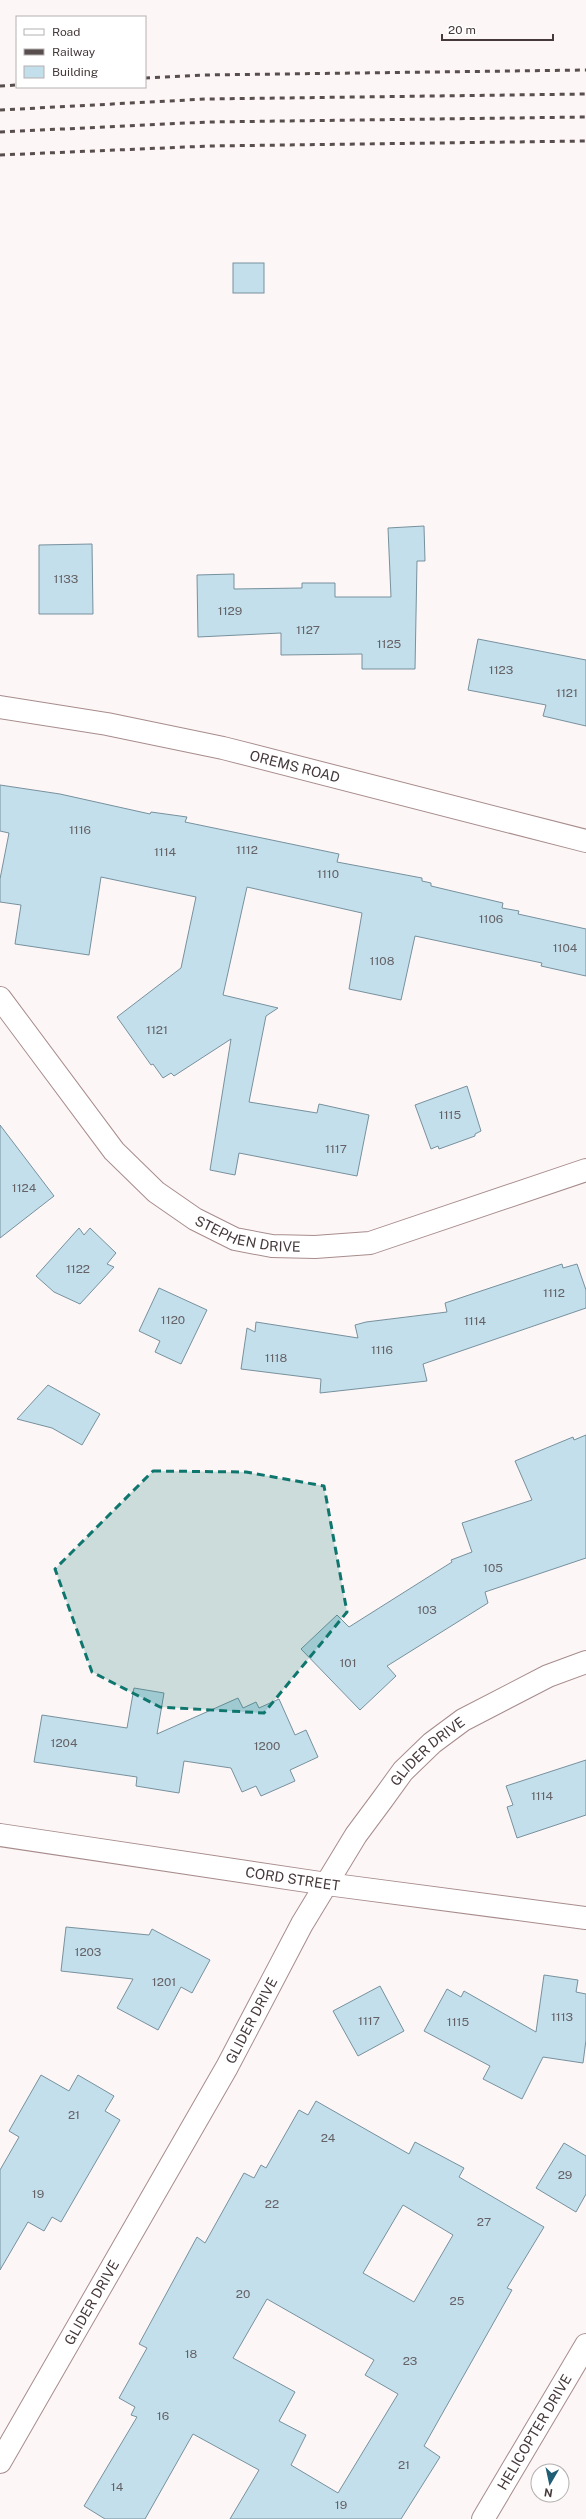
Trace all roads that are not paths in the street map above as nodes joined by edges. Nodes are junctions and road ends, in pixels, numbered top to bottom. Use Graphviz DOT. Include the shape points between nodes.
graph roads {
  1 [pos="0,707"];
  2 [pos="586,841"];
  3 [pos="0,998"];
  4 [pos="586,1170"];
  5 [pos="586,1662"];
  6 [pos="0,1835"];
  7 [pos="327,1884"];
  8 [pos="586,1918"];
  9 [pos="586,2345"];
  10 [pos="0,2462"];
  11 [pos="483,2519"];
  1 -- 2 [label="street, OREMS ROAD" via="107,724 223,748"];
  3 -- 4 [label="street, STEPHEN DRIVE" via="114,1151 156,1192 195,1218 235,1239 272,1246 315,1247 370,1243"];
  5 -- 7 [label="street, GLIDER DRIVE" via="548,1676 499,1700 463,1720 432,1743 403,1771 356,1835"];
  6 -- 7 [label="street, CORD STREET"];
  7 -- 8 [label="street, CORD STREET"];
  7 -- 10 [label="street, GLIDER DRIVE" via="302,1924 227,2067"];
  9 -- 11 [label="street, HELICOPTER DRIVE"];
}
